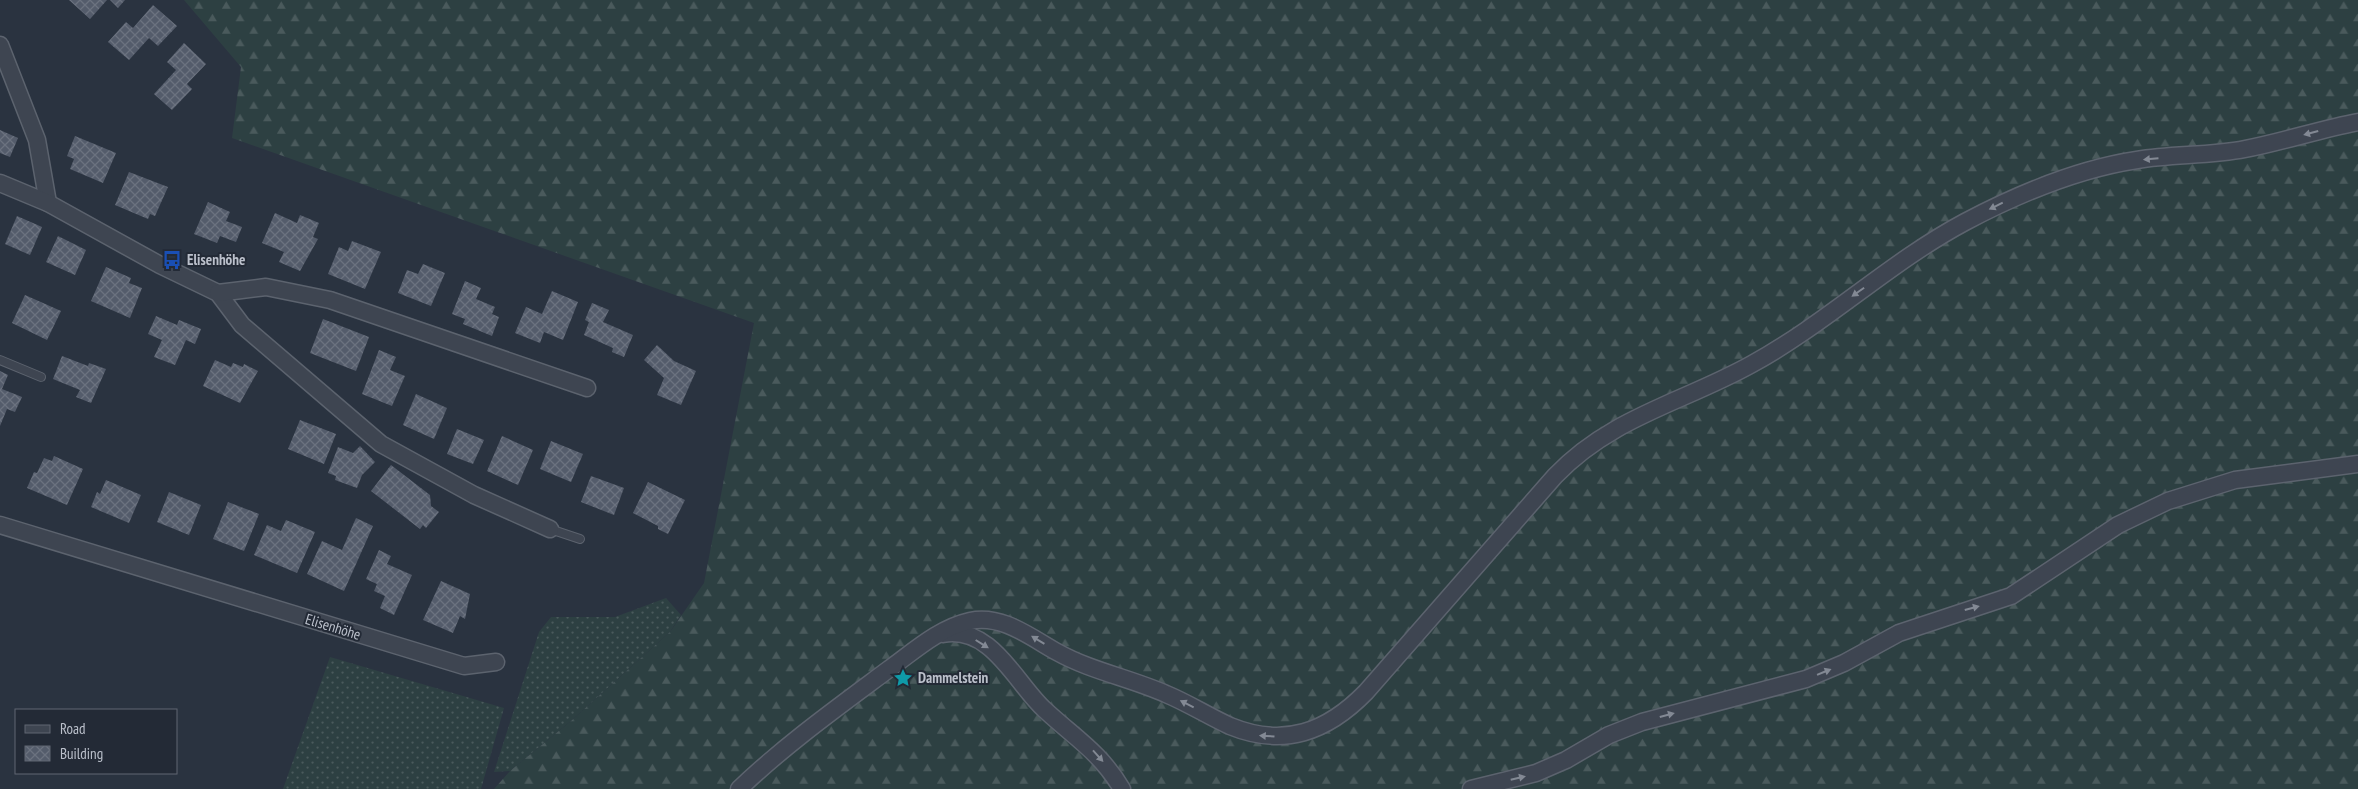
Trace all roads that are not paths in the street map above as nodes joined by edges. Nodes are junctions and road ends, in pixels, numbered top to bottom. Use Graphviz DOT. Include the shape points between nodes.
graph roads {
  1 [pos="0,45"];
  2 [pos="2358,122"];
  3 [pos="0,183"];
  4 [pos="48,203"];
  5 [pos="218,294"];
  6 [pos="0,360"];
  7 [pos="41,377"];
  8 [pos="587,388"];
  9 [pos="2358,464"];
  10 [pos="0,525"];
  11 [pos="550,528"];
  12 [pos="580,539"];
  13 [pos="936,635"];
  14 [pos="496,662"];
  15 [pos="739,789"];
  16 [pos="1122,789"];
  17 [pos="1471,789"];
  1 -- 4 [label="street" via="37,140"];
  2 -- 13 [label="street, one-way" via="2244,150 2137,160 2077,175 2001,204 1940,236 1759,360 1644,413 1585,448 1555,476 1357,701 1341,715 1306,733 1275,737 1230,726 1165,693 1075,661 998,622 971,621"];
  3 -- 4 [label="street"];
  4 -- 5 [label="street"];
  5 -- 8 [label="street" via="266,287 330,300"];
  5 -- 11 [label="street" via="242,325 381,444 474,495"];
  6 -- 7 [label="lane"];
  17 -- 9 [label="street, one-way" via="1536,773 1609,735 1642,722 1806,679 1844,663 1899,633 2011,596 2118,525 2168,501 2235,480"];
  10 -- 14 [label="street, Elisenhöhe" via="464,666"];
  11 -- 12 [label="lane"];
  13 -- 15 [label="street" via="790,744"];
  13 -- 16 [label="street, one-way" via="953,632 968,636 998,655 1044,710 1099,757"];
}
